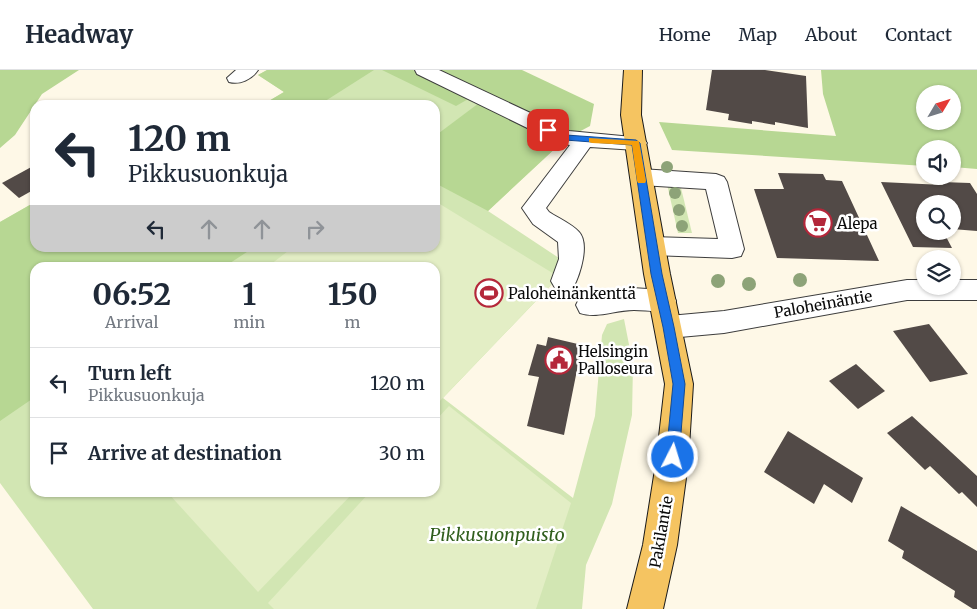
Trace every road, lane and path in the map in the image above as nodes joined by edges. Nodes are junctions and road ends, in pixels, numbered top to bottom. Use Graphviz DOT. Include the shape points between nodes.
graph roads {
  1 [pos="424,70"];
  2 [pos="633,70"];
  3 [pos="481,98"];
  4 [pos="463,110"];
  5 [pos="583,140"];
  6 [pos="636,143"];
  7 [pos="641,177"];
  8 [pos="652,246"];
  9 [pos="564,281"];
  10 [pos="977,290"];
  11 [pos="589,305"];
  12 [pos="666,314"];
  13 [pos="645,609"];
  1 -- 3 [label="street"];
  2 -- 6 [label="main road, Pakilantie" via="631,115"];
  3 -- 4 [label="street"];
  3 -- 5 [label="street" via="565,138"];
  5 -- 6 [label="street"];
  5 -- 9 [label="street" via="573,160 534,208 542,218 570,238 571,258"];
  6 -- 7 [label="main road, Pakilantie"];
  7 -- 8 [label="main road, Pakilantie"];
  7 -- 8 [label="street" via="716,182 732,249"];
  8 -- 12 [label="main road, Pakilantie"];
  10 -- 12 [label="street, Paloheinäntie" via="907,290 724,322"];
  11 -- 12 [label="street, Paloheinäntie" via="632,299"];
  12 -- 13 [label="main road, Pakilantie" via="679,384 673,457 660,545"];
}
